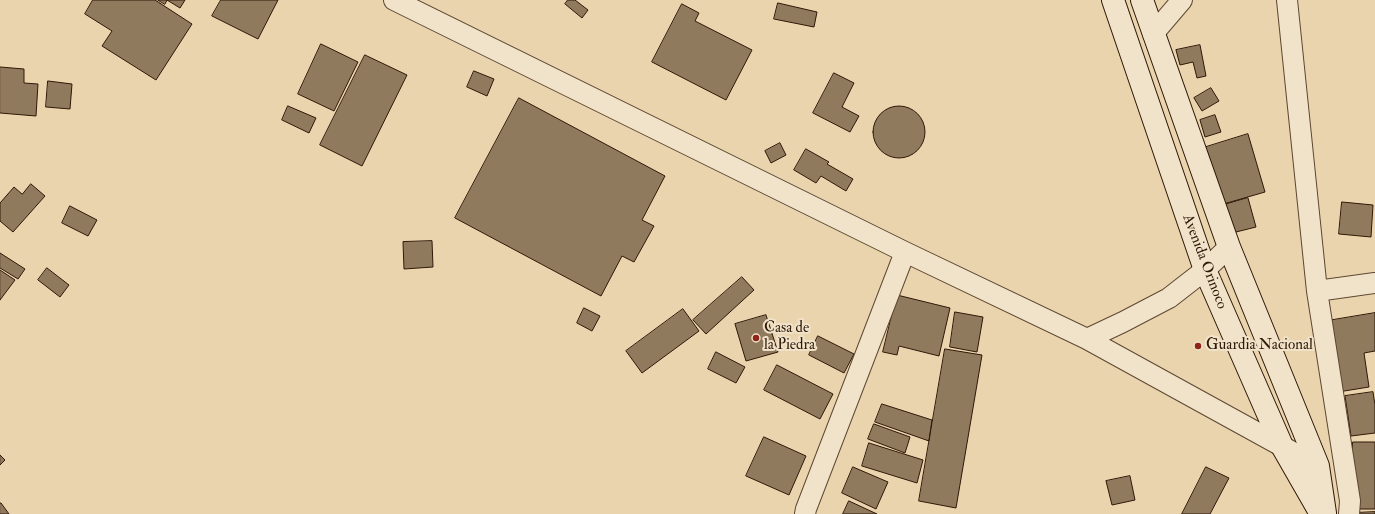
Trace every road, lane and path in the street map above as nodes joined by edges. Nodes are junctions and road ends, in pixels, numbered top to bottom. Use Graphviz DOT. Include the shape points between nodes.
graph roads {
  1 [pos="394,0"];
  2 [pos="1113,0"];
  3 [pos="1142,0"];
  4 [pos="1182,0"];
  5 [pos="1286,0"];
  6 [pos="1153,34"];
  7 [pos="1229,247"];
  8 [pos="905,252"];
  9 [pos="1205,270"];
  10 [pos="1375,283"];
  11 [pos="1317,291"];
  12 [pos="1087,339"];
  13 [pos="1282,446"];
  14 [pos="1318,466"];
  15 [pos="805,514"];
  16 [pos="1321,514"];
  17 [pos="1325,514"];
  18 [pos="1349,514"];
  1 -- 8 [label="street"];
  2 -- 9 [label="street, Avenida Orinoco"];
  3 -- 6 [label="street, Avenida Orinoco"];
  4 -- 6 [label="street"];
  5 -- 11 [label="street"];
  6 -- 7 [label="street, Avenida Orinoco"];
  7 -- 9 [label="street"];
  7 -- 14 [label="street, Avenida Orinoco"];
  8 -- 12 [label="street"];
  8 -- 15 [label="street"];
  9 -- 12 [label="street" via="1169,298"];
  9 -- 13 [label="street, Avenida Orinoco"];
  10 -- 11 [label="street"];
  11 -- 18 [label="street" via="1350,501"];
  12 -- 13 [label="street"];
  13 -- 14 [label="street"];
  13 -- 16 [label="street, Avenida Orinoco"];
  14 -- 17 [label="street, Avenida Orinoco"];
}
